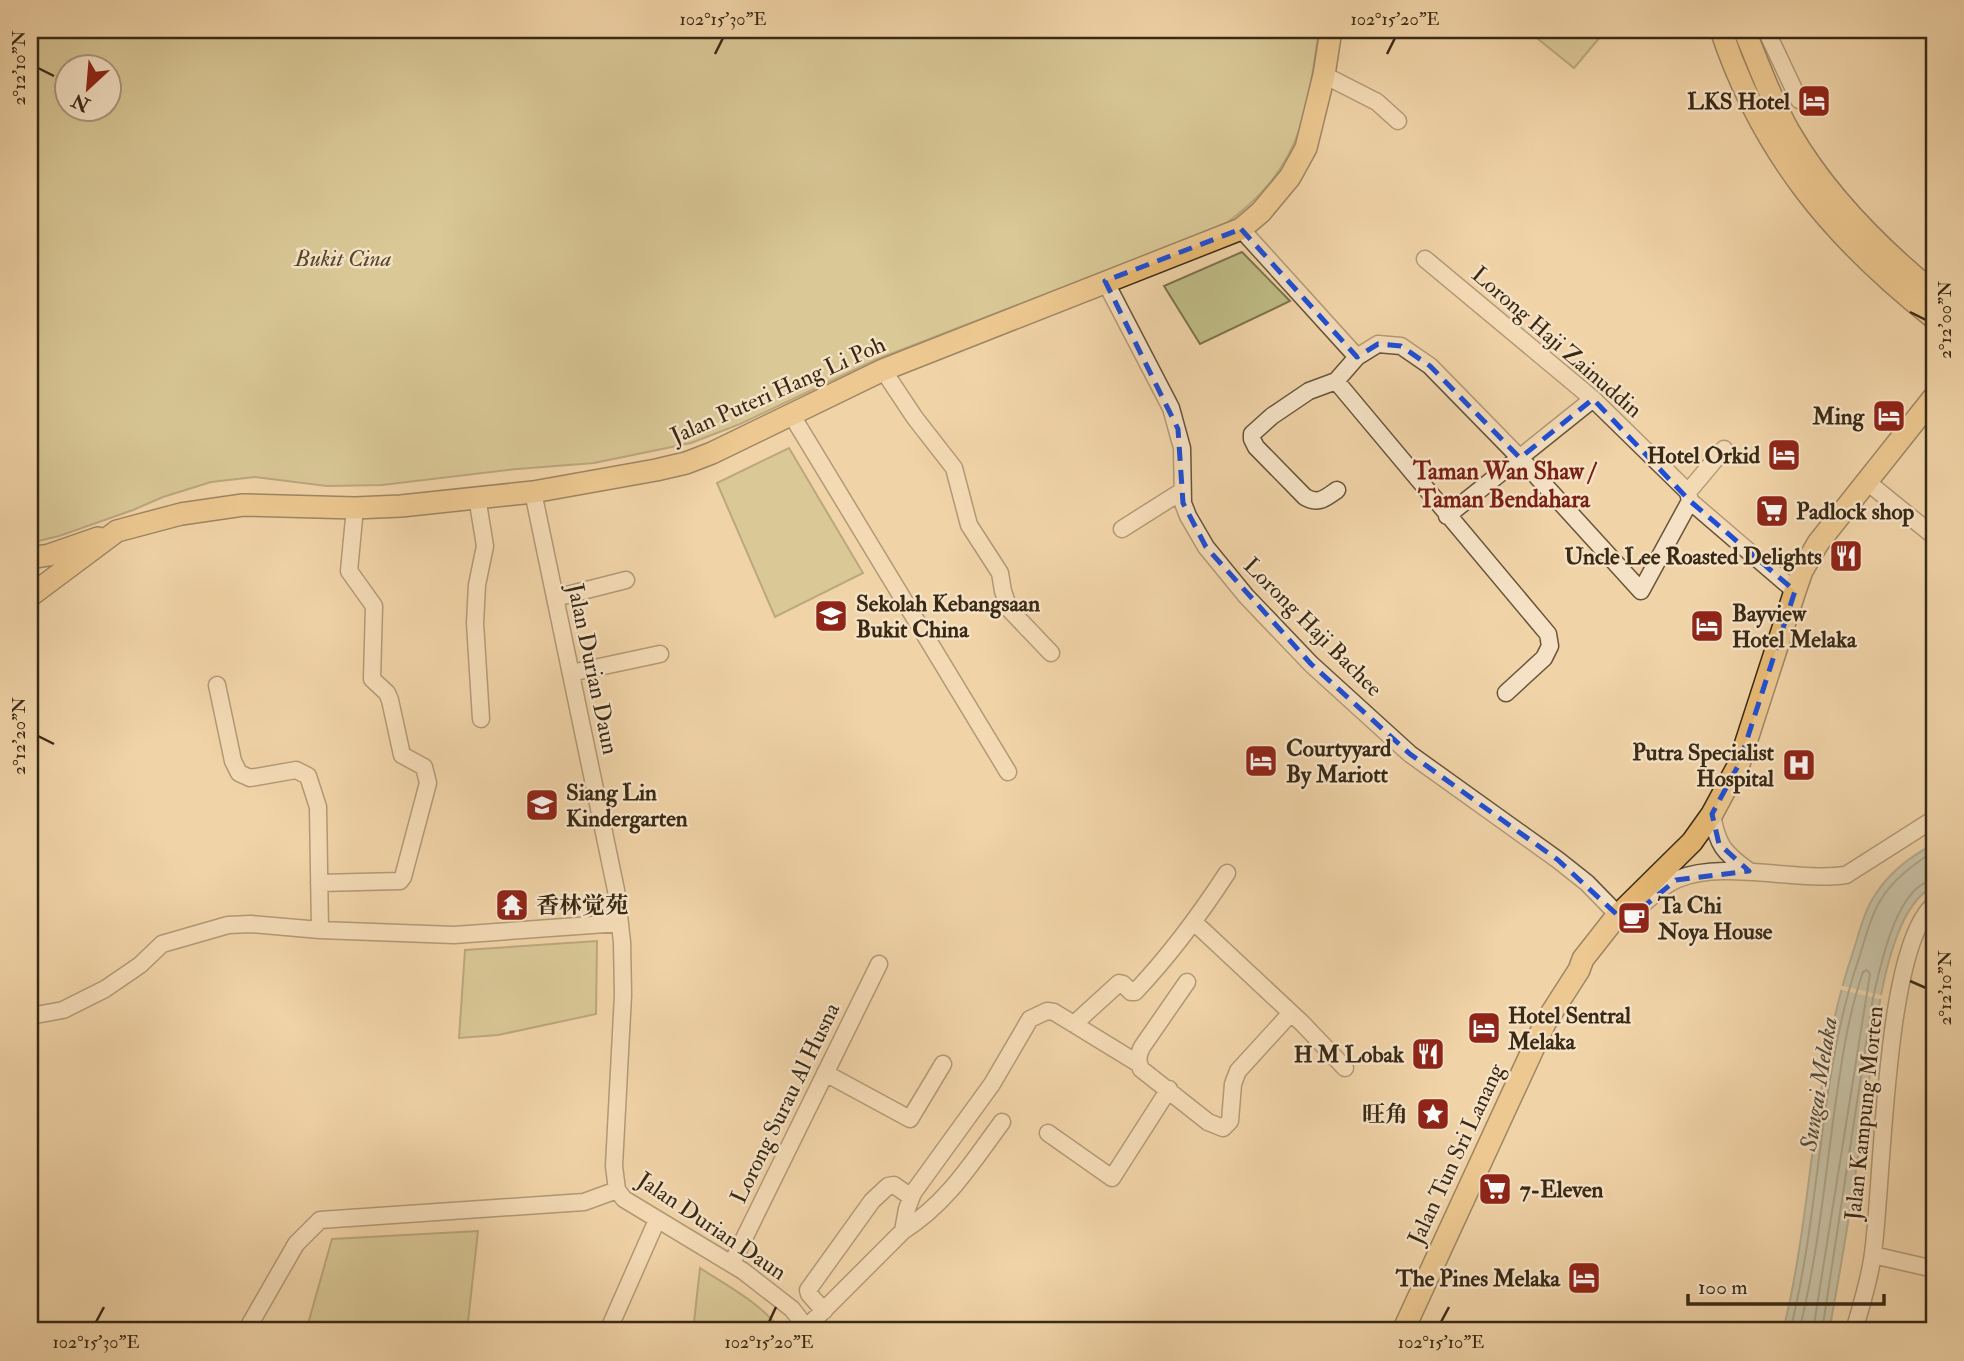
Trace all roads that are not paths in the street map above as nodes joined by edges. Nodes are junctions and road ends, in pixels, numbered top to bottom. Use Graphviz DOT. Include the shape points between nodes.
graph roads {
  1 [pos="1331,30"];
  2 [pos="1721,30"];
  3 [pos="1744,30"];
  4 [pos="1766,30"];
  5 [pos="1324,75"];
  6 [pos="1799,100"];
  7 [pos="1398,121"];
  8 [pos="1241,229"];
  9 [pos="1425,259"];
  10 [pos="1105,281"];
  11 [pos="1934,293"];
  12 [pos="1934,318"];
  13 [pos="1357,357"];
  14 [pos="883,370"];
  15 [pos="1336,381"];
  16 [pos="1934,397"];
  17 [pos="1593,399"];
  18 [pos="791,414"];
  19 [pos="1724,449"];
  20 [pos="1520,458"];
  21 [pos="1866,481"];
  22 [pos="1337,490"];
  23 [pos="1182,491"];
  24 [pos="533,492"];
  25 [pos="1689,497"];
  26 [pos="477,498"];
  27 [pos="355,508"];
  28 [pos="1447,516"];
  29 [pos="1122,529"];
  30 [pos="117,531"];
  31 [pos="1934,536"];
  32 [pos="30,558"];
  33 [pos="626,580"];
  34 [pos="1795,591"];
  35 [pos="30,596"];
  36 [pos="555,597"];
  37 [pos="1051,653"];
  38 [pos="660,654"];
  39 [pos="570,673"];
  40 [pos="217,685"];
  41 [pos="1506,693"];
  42 [pos="481,719"];
  43 [pos="1008,772"];
  44 [pos="1712,814"];
  45 [pos="1934,819"];
  46 [pos="1749,871"];
  47 [pos="1227,873"];
  48 [pos="319,883"];
  49 [pos="1934,905"];
  50 [pos="1616,922"];
  51 [pos="620,923"];
  52 [pos="1195,923"];
  53 [pos="320,930"];
  54 [pos="879,964"];
  55 [pos="1187,982"];
  56 [pos="1290,1014"];
  57 [pos="30,1016"];
  58 [pos="1074,1024"];
  59 [pos="943,1064"];
  60 [pos="1139,1064"];
  61 [pos="1345,1068"];
  62 [pos="825,1073"];
  63 [pos="1169,1089"];
  64 [pos="1002,1122"];
  65 [pos="1048,1133"];
  66 [pos="617,1190"];
  67 [pos="911,1197"];
  68 [pos="657,1220"];
  69 [pos="903,1231"];
  70 [pos="1873,1255"];
  71 [pos="732,1263"];
  72 [pos="1934,1269"];
  73 [pos="824,1311"];
  74 [pos="808,1329"];
  75 [pos="246,1331"];
  76 [pos="608,1331"];
  77 [pos="1403,1331"];
  78 [pos="1854,1331"];
  1 -- 5 [label="main road, Jalan Puteri Hang Li Poh"];
  2 -- 12 [label="main road" via="1753,111 1801,187 1869,264"];
  3 -- 11 [label="main road" via="1790,133 1818,175 1876,242"];
  4 -- 6 [label="street"];
  5 -- 7 [label="street" via="1377,102"];
  5 -- 8 [label="main road, Jalan Puteri Hang Li Poh" via="1301,158 1261,212"];
  8 -- 10 [label="main road, Jalan Puteri Hang Li Poh"];
  8 -- 13 [label="street"];
  9 -- 17 [label="street, Lorong Haji Zainuddin"];
  10 -- 14 [label="main road, Jalan Puteri Hang Li Poh"];
  10 -- 23 [label="street, Lorong Haji Bachee" via="1171,408 1182,448"];
  13 -- 15 [label="street"];
  13 -- 20 [label="street" via="1378,344 1401,346 1430,366"];
  14 -- 18 [label="main road, Jalan Puteri Hang Li Poh"];
  14 -- 37 [label="street" via="954,468 969,525 1000,573 1009,609"];
  15 -- 22 [label="street" via="1309,391 1272,416 1252,439 1305,497 1321,501"];
  15 -- 28 [label="street"];
  16 -- 21 [label="main road, Jalan Tun Sri Lanang"];
  17 -- 20 [label="street"];
  17 -- 25 [label="street, Lorong Haji Zainuddin"];
  18 -- 24 [label="main road, Jalan Puteri Hang Li Poh" via="686,463"];
  18 -- 43 [label="street"];
  19 -- 25 [label="street"];
  20 -- 25 [label="street" via="1641,591"];
  20 -- 28 [label="street"];
  21 -- 31 [label="street"];
  21 -- 34 [label="main road, Jalan Tun Sri Lanang" via="1818,542"];
  23 -- 29 [label="street"];
  23 -- 50 [label="street, Lorong Haji Bachee" via="1188,516 1206,547 1311,664 1409,754 1587,883"];
  24 -- 26 [label="main road, Jalan Puteri Hang Li Poh"];
  24 -- 36 [label="street, Jalan Durian Daun"];
  25 -- 34 [label="street, Lorong Haji Zainuddin"];
  26 -- 27 [label="main road, Jalan Puteri Hang Li Poh"];
  26 -- 42 [label="street" via="485,546 475,623"];
  27 -- 30 [label="main road, Jalan Puteri Hang Li Poh" via="210,508"];
  27 -- 48 [label="street" via="349,571 374,606 373,680 390,700 402,755 424,767 428,783 400,881"];
  28 -- 41 [label="street" via="1548,634 1550,646 1544,658"];
  30 -- 32 [label="main road"];
  30 -- 35 [label="main road, Jalan Puteri Hang Li Poh"];
  33 -- 36 [label="street"];
  34 -- 44 [label="main road, Jalan Tun Sri Lanang" via="1739,764"];
  36 -- 39 [label="street, Jalan Durian Daun"];
  38 -- 39 [label="street"];
  39 -- 51 [label="street, Jalan Durian Daun"];
  40 -- 48 [label="street" via="239,773 250,778 296,770 308,776 318,807"];
  44 -- 46 [label="street" via="1719,844"];
  44 -- 50 [label="main road, Jalan Tun Sri Lanang" via="1692,842"];
  45 -- 46 [label="street" via="1846,875"];
  46 -- 50 [label="street" via="1676,880"];
  47 -- 52 [label="street"];
  48 -- 53 [label="street"];
  49 -- 70 [label="street, Jalan Kampung Morten" via="1924,913 1897,1000"];
  50 -- 77 [label="main road, Jalan Tun Sri Lanang" via="1583,959 1545,1023"];
  51 -- 53 [label="street" via="454,935"];
  51 -- 66 [label="street, Jalan Durian Daun" via="623,995 614,1167"];
  52 -- 56 [label="street"];
  52 -- 58 [label="street" via="1135,992 1119,983"];
  53 -- 57 [label="street" via="228,925 162,944 105,989 63,1010"];
  54 -- 62 [label="street, Lorong Surau Al Husna"];
  55 -- 60 [label="street" via="1142,1047"];
  56 -- 61 [label="street"];
  56 -- 63 [label="street" via="1238,1071 1230,1121 1223,1128 1208,1122"];
  58 -- 60 [label="street"];
  58 -- 67 [label="street" via="1047,1010 1030,1019 992,1084"];
  59 -- 62 [label="street" via="910,1119"];
  60 -- 63 [label="street"];
  62 -- 71 [label="street, Lorong Surau Al Husna"];
  63 -- 65 [label="street" via="1112,1178"];
  64 -- 69 [label="street" via="947,1196"];
  66 -- 68 [label="street, Jalan Durian Daun"];
  66 -- 75 [label="street, Jalan Durian Daun" via="584,1202 320,1220 296,1244"];
  67 -- 69 [label="street"];
  67 -- 73 [label="street" via="894,1185 872,1201 808,1290"];
  68 -- 71 [label="street, Jalan Durian Daun"];
  68 -- 76 [label="street"];
  69 -- 73 [label="street"];
  70 -- 72 [label="street"];
  70 -- 78 [label="street, Jalan Kampung Morten"];
  71 -- 74 [label="street, Jalan Durian Daun" via="792,1309"];
  73 -- 74 [label="street"];
}
